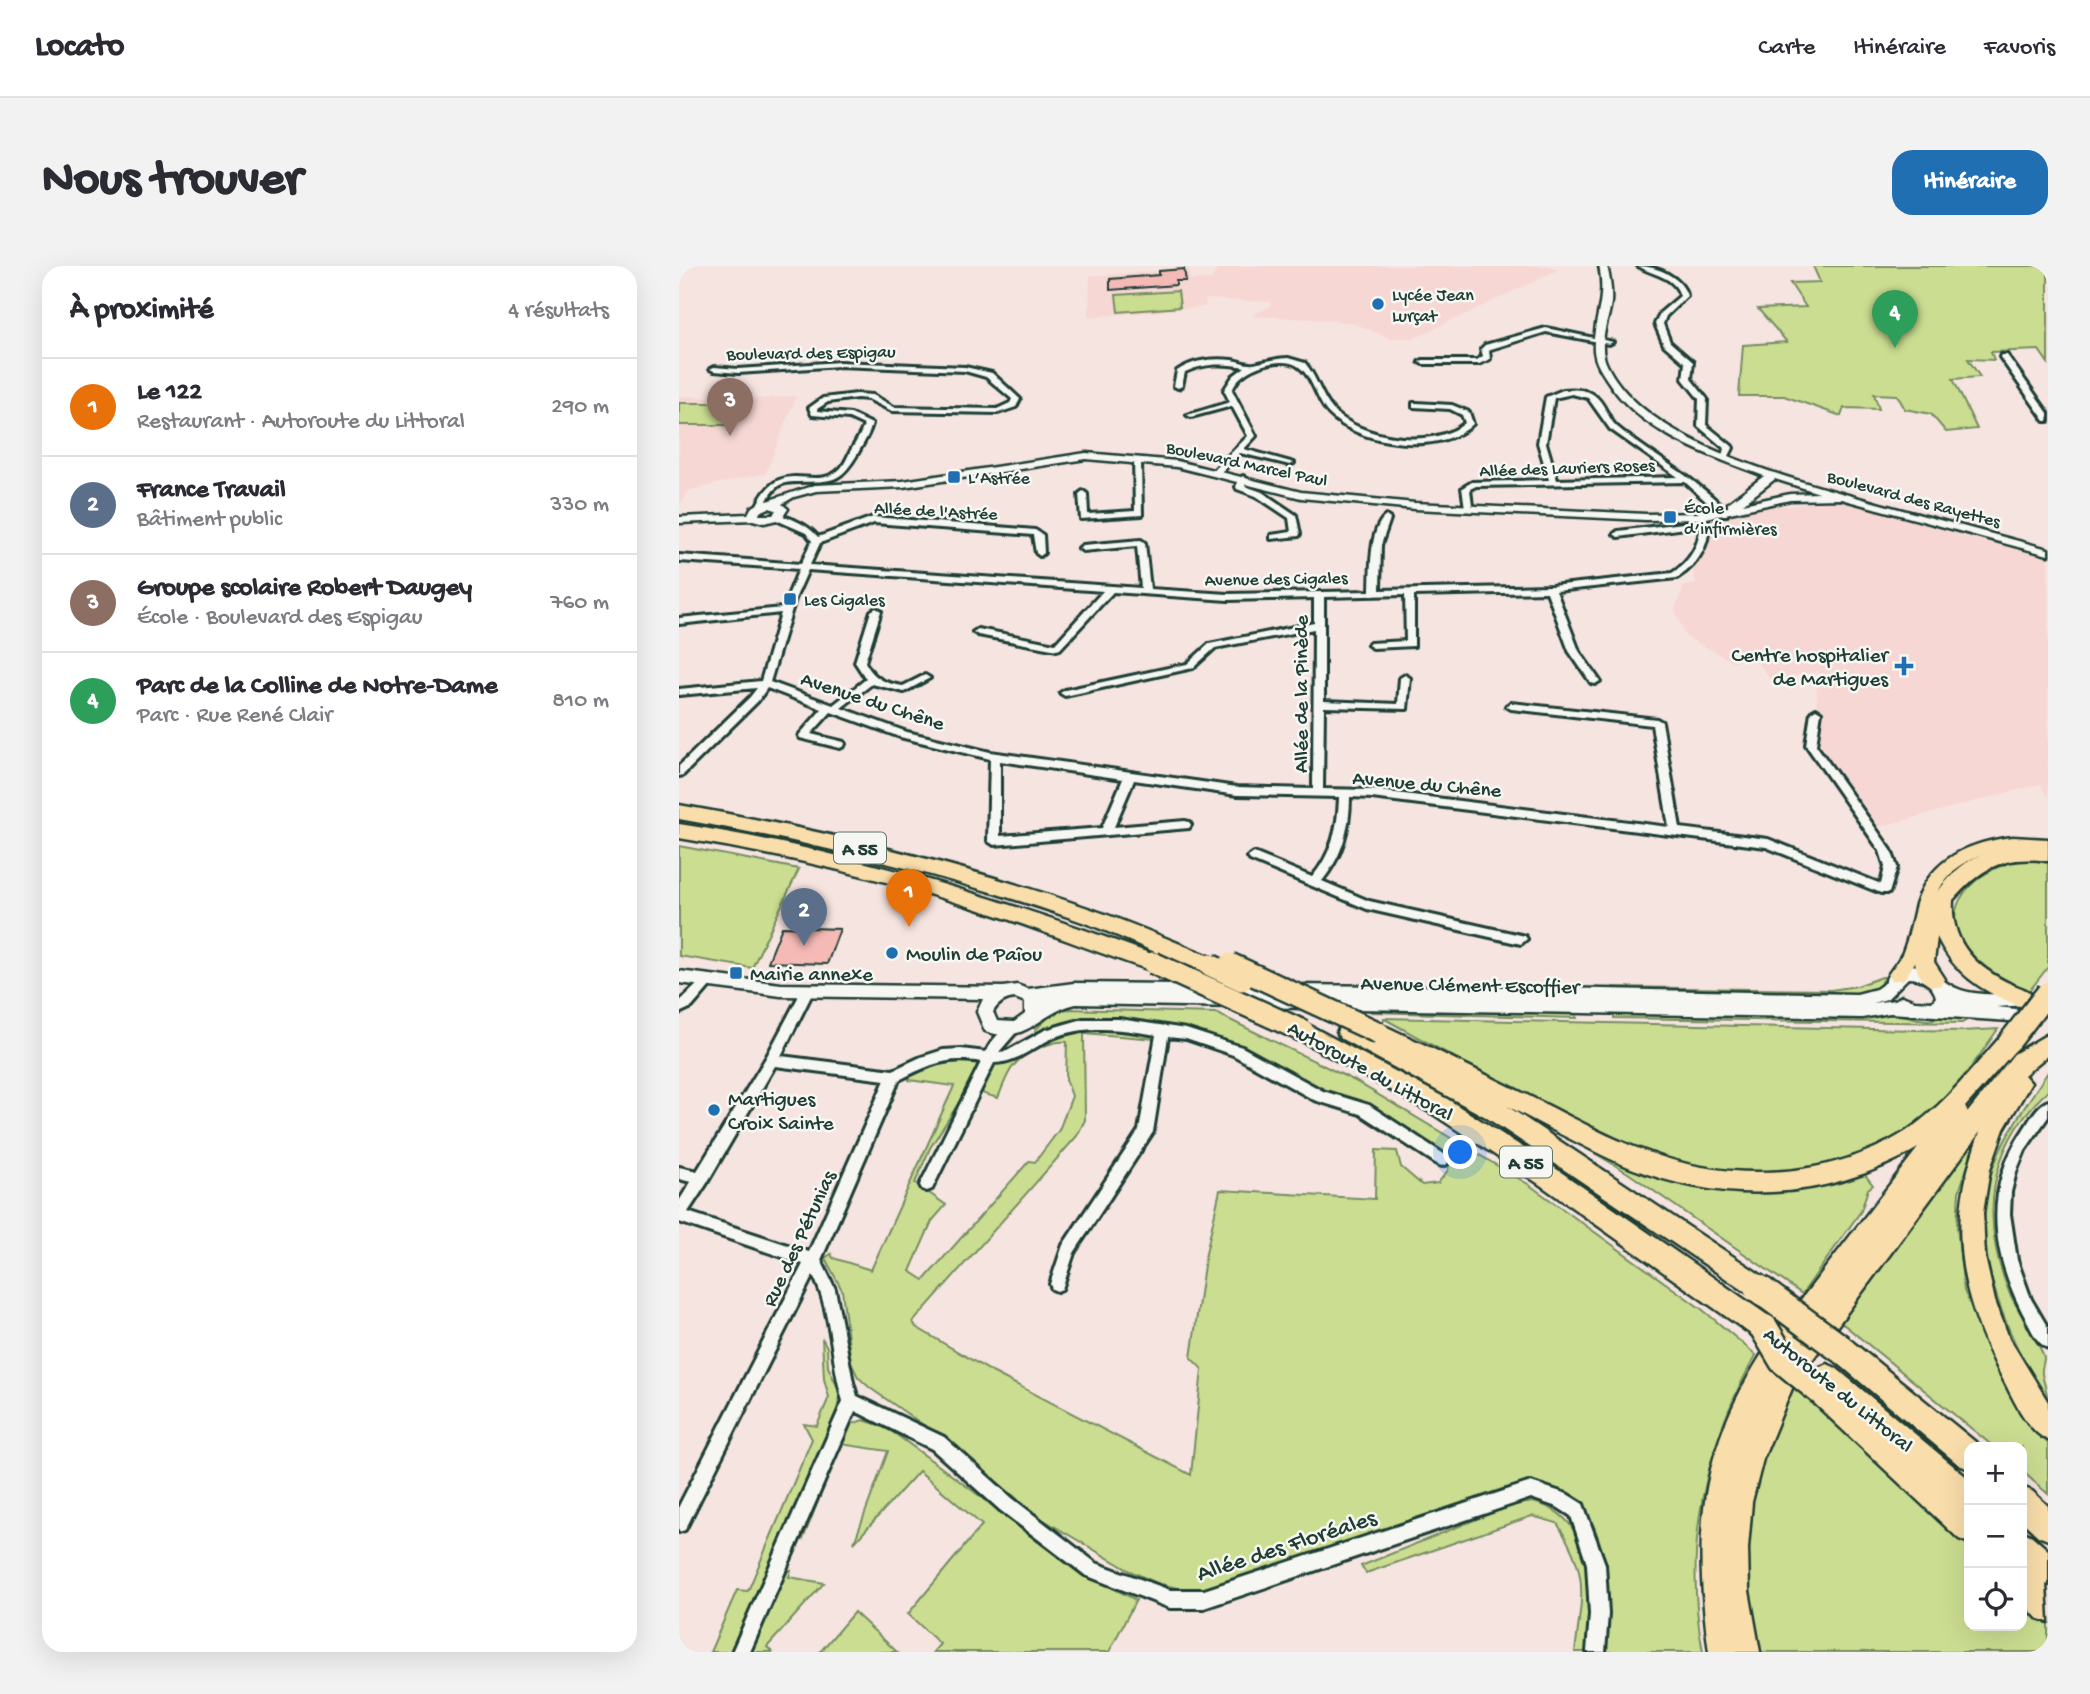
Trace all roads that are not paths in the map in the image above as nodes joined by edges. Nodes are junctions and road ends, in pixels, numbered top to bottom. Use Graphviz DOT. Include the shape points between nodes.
graph roads {
  1 [pos="1603,266"];
  2 [pos="1612,266"];
  3 [pos="1640,266"];
  4 [pos="1603,342"];
  5 [pos="2004,357"];
  6 [pos="1423,362"];
  7 [pos="1254,367"];
  8 [pos="713,369"];
  9 [pos="1178,386"];
  10 [pos="1235,403"];
  11 [pos="1416,405"];
  12 [pos="1642,414"];
  13 [pos="1191,415"];
  14 [pos="2048,419"];
  15 [pos="1239,450"];
  16 [pos="1726,454"];
  17 [pos="1137,460"];
  18 [pos="1290,463"];
  19 [pos="1217,472"];
  20 [pos="1775,475"];
  21 [pos="1243,479"];
  22 [pos="1688,479"];
  23 [pos="1554,482"];
  24 [pos="1753,491"];
  25 [pos="1839,492"];
  26 [pos="1083,494"];
  27 [pos="1752,505"];
  28 [pos="1468,506"];
  29 [pos="1723,510"];
  30 [pos="776,511"];
  31 [pos="756,512"];
  32 [pos="1703,517"];
  33 [pos="1386,519"];
  34 [pos="679,520"];
  35 [pos="1618,534"];
  36 [pos="1274,537"];
  37 [pos="816,541"];
  38 [pos="2048,546"];
  39 [pos="1083,548"];
  40 [pos="1040,552"];
  41 [pos="2048,552"];
  42 [pos="679,558"];
  43 [pos="802,567"];
  44 [pos="1110,589"];
  45 [pos="1551,589"];
  46 [pos="1409,591"];
  47 [pos="1146,592"];
  48 [pos="1375,592"];
  49 [pos="1319,594"];
  50 [pos="787,610"];
  51 [pos="876,611"];
  52 [pos="679,621"];
  53 [pos="1319,625"];
  54 [pos="978,632"];
  55 [pos="1373,645"];
  56 [pos="925,678"];
  57 [pos="1405,678"];
  58 [pos="870,681"];
  59 [pos="1595,681"];
  60 [pos="765,684"];
  61 [pos="679,692"];
  62 [pos="1065,693"];
  63 [pos="1319,704"];
  64 [pos="1511,705"];
  65 [pos="832,708"];
  66 [pos="1817,712"];
  67 [pos="840,744"];
  68 [pos="995,757"];
  69 [pos="679,772"];
  70 [pos="1130,776"];
  71 [pos="1318,794"];
  72 [pos="1345,794"];
  73 [pos="679,812"];
  74 [pos="1185,825"];
  75 [pos="679,831"];
  76 [pos="1106,832"];
  77 [pos="1675,832"];
  78 [pos="2048,845"];
  79 [pos="2048,854"];
  80 [pos="1254,857"];
  81 [pos="1314,883"];
  82 [pos="1943,898"];
  83 [pos="1521,939"];
  84 [pos="1220,965"];
  85 [pos="679,977"];
  86 [pos="1895,980"];
  87 [pos="707,982"];
  88 [pos="1937,983"];
  89 [pos="807,992"];
  90 [pos="958,992"];
  91 [pos="2048,992"];
  92 [pos="1001,993"];
  93 [pos="1030,995"];
  94 [pos="2022,999"];
  95 [pos="679,1008"];
  96 [pos="1911,1008"];
  97 [pos="1935,1009"];
  98 [pos="2010,1014"];
  99 [pos="1033,1016"];
  100 [pos="988,1019"];
  101 [pos="1013,1029"];
  102 [pos="1163,1031"];
  103 [pos="2048,1044"];
  104 [pos="2003,1049"];
  105 [pos="992,1052"];
  106 [pos="772,1060"];
  107 [pos="894,1076"];
  108 [pos="2048,1107"];
  109 [pos="1442,1160"];
  110 [pos="679,1173"];
  111 [pos="702,1179"];
  112 [pos="927,1185"];
  113 [pos="679,1215"];
  114 [pos="813,1260"];
  115 [pos="1057,1284"];
  116 [pos="2048,1341"];
  117 [pos="1824,1384"];
  118 [pos="851,1401"];
  119 [pos="2048,1426"];
  120 [pos="1964,1451"];
  121 [pos="1964,1493"];
  122 [pos="2026,1505"];
  123 [pos="679,1524"];
  124 [pos="1964,1524"];
  125 [pos="2048,1526"];
  126 [pos="2027,1551"];
  127 [pos="2048,1570"];
  128 [pos="2027,1586"];
  129 [pos="2048,1606"];
  130 [pos="741,1652"];
  131 [pos="1596,1652"];
  132 [pos="1724,1652"];
  133 [pos="1745,1652"];
  1 -- 4 [label="main road, Boulevard des Rayettes" via="1607,293"];
  2 -- 4 [label="main road, Boulevard des Rayettes" via="1617,286"];
  3 -- 16 [label="street" via="1676,282 1683,290 1684,296 1659,324 1667,343 1689,362 1687,379 1703,399 1702,426 1729,448"];
  4 -- 6 [label="street" via="1540,330 1488,346 1487,357 1479,362"];
  4 -- 12 [label="main road, Boulevard des Rayettes" via="1601,363 1612,384"];
  4 -- 16 [label="main road, Boulevard des Rayettes" via="1618,375 1637,398 1666,421"];
  5 -- 14 [label="street"];
  7 -- 9 [label="street" via="1199,362 1181,371"];
  7 -- 10 [label="street" via="1237,375 1228,390"];
  7 -- 11 [label="street" via="1275,360 1302,365 1330,411 1362,432 1427,440 1455,434 1469,424 1466,414 1452,407"];
  8 -- 31 [label="street, Boulevard des Espigau" via="839,364 965,369 989,375 1016,399 1009,408 991,411 892,409 864,396 820,402 813,408 815,413 859,418 868,424 866,432 841,472 774,485"];
  10 -- 13 [label="street"];
  10 -- 15 [label="street" via="1252,436"];
  12 -- 20 [label="main road, Boulevard des Rayettes" via="1704,448"];
  12 -- 24 [label="main road" via="1686,443 1738,466 1748,475"];
  15 -- 18 [label="street"];
  15 -- 19 [label="street"];
  16 -- 20 [label="main road, Boulevard des Rayettes"];
  17 -- 19 [label="main road, Boulevard Marcel Paul"];
  17 -- 26 [label="street" via="1139,513 1084,517"];
  17 -- 30 [label="main road, Boulevard Marcel Paul" via="1086,456 902,484 815,488 790,495"];
  19 -- 21 [label="main road, Boulevard Marcel Paul"];
  20 -- 24 [label="main road, Boulevard Marcel Paul"];
  20 -- 25 [label="main road, Boulevard des Rayettes"];
  20 -- 27 [label="main road, Boulevard Marcel Paul" via="1779,486"];
  21 -- 28 [label="main road, Boulevard Marcel Paul" via="1301,495"];
  21 -- 36 [label="street" via="1240,487 1293,517 1296,534"];
  22 -- 23 [label="street, Allée des Lauriers Roses"];
  22 -- 23 [label="street" via="1605,421 1595,400 1573,391 1550,397 1542,443"];
  22 -- 29 [label="street"];
  23 -- 28 [label="street, Allée des Lauriers Roses" via="1469,486"];
  24 -- 29 [label="main road, Boulevard Marcel Paul"];
  25 -- 27 [label="main road, Boulevard Marcel Paul"];
  25 -- 38 [label="main road, Boulevard des Rayettes"];
  25 -- 41 [label="main road, Boulevard des Rayettes"];
  27 -- 29 [label="main road, Boulevard Marcel Paul"];
  28 -- 32 [label="main road, Boulevard Marcel Paul"];
  29 -- 32 [label="main road, Boulevard Marcel Paul"];
  30 -- 31 [label="main road" via="764,520"];
  30 -- 37 [label="street" via="809,530"];
  31 -- 34 [label="main road"];
  32 -- 35 [label="street"];
  32 -- 45 [label="street, Avenue des Cigales" via="1703,537 1687,567 1674,576"];
  33 -- 48 [label="street" via="1377,545"];
  37 -- 40 [label="street, Allée de l'Astrée" via="873,520 1035,533"];
  37 -- 43 [label="street"];
  39 -- 47 [label="street" via="1141,543"];
  42 -- 43 [label="street, Avenue des Cigales"];
  43 -- 44 [label="street, Avenue des Cigales"];
  43 -- 50 [label="street"];
  44 -- 47 [label="street, Avenue des Cigales"];
  44 -- 54 [label="street" via="1057,647"];
  45 -- 46 [label="street, Avenue des Cigales"];
  45 -- 59 [label="street" via="1574,651"];
  46 -- 48 [label="street, Avenue des Cigales"];
  46 -- 55 [label="street" via="1411,644"];
  47 -- 49 [label="street, Avenue des Cigales" via="1228,597"];
  48 -- 49 [label="street, Avenue des Cigales"];
  49 -- 53 [label="street, Allée de la Pinède"];
  50 -- 52 [label="street"];
  50 -- 60 [label="street"];
  51 -- 58 [label="street" via="860,662"];
  53 -- 62 [label="street" via="1212,646 1190,666"];
  53 -- 63 [label="street, Allée de la Pinède"];
  56 -- 58 [label="street" via="904,690"];
  57 -- 63 [label="street" via="1403,707"];
  58 -- 65 [label="street"];
  60 -- 61 [label="street"];
  60 -- 65 [label="street, Avenue du Chêne"];
  60 -- 69 [label="street"];
  63 -- 71 [label="street, Allée de la Pinède"];
  64 -- 77 [label="street" via="1657,722"];
  65 -- 67 [label="street" via="804,736"];
  65 -- 68 [label="street, Avenue du Chêne" via="904,735"];
  66 -- 77 [label="street, Avenue du Chêne" via="1811,745 1885,850 1891,867 1885,890 1768,843"];
  68 -- 70 [label="street, Avenue du Chêne"];
  68 -- 76 [label="street" via="994,841"];
  70 -- 71 [label="street, Avenue du Chêne" via="1237,791"];
  70 -- 76 [label="street"];
  71 -- 72 [label="street, Avenue du Chêne"];
  72 -- 77 [label="street, Avenue du Chêne" via="1464,804"];
  72 -- 81 [label="street" via="1345,826"];
  73 -- 84 [label="highway, Autoroute du Littoral / A 55" via="885,853 1037,898"];
  74 -- 76 [label="street"];
  75 -- 117 [label="highway, Autoroute du Littoral / A 55, bridge" via="764,846 941,890 1066,930 1153,963 1303,1031 1441,1107 1739,1309 1763,1328 1783,1360"];
  78 -- 86 [label="main road" via="2025,841 1987,845 1954,863 1932,887 1909,961"];
  79 -- 82 [label="highway" via="2014,852 1987,859 1963,875"];
  80 -- 81 [label="street"];
  81 -- 83 [label="street" via="1367,905"];
  82 -- 88 [label="highway" via="1921,956"];
  82 -- 94 [label="highway" via="1944,929 1957,956 1982,980"];
  84 -- 104 [label="highway, bridge" via="1379,1033 1645,1162 1705,1178 1756,1182 1813,1179 1843,1173 1892,1152 1932,1125"];
  84 -- 120 [label="highway, Autoroute du Littoral / A 55, bridge" via="1492,1109 1758,1288 1841,1349"];
  85 -- 87 [label="main road"];
  86 -- 88 [label="main road" via="1903,972 1919,972"];
  86 -- 93 [label="main road, Avenue Clément Escoffier" via="1881,994 1857,1000 1074,989"];
  86 -- 96 [label="main road" via="1897,998"];
  87 -- 89 [label="main road"];
  87 -- 95 [label="street"];
  88 -- 94 [label="main road" via="1966,999"];
  88 -- 97 [label="main road" via="1944,999"];
  89 -- 90 [label="main road"];
  89 -- 106 [label="street"];
  90 -- 92 [label="main road"];
  90 -- 100 [label="main road"];
  91 -- 104 [label="highway, bridge"];
  92 -- 93 [label="main road"];
  92 -- 100 [label="main road" via="990,1002"];
  93 -- 99 [label="main road" via="1035,1004"];
  96 -- 97 [label="main road"];
  96 -- 99 [label="main road, Avenue Clément Escoffier" via="1862,1011 1076,998 1056,1002"];
  97 -- 98 [label="main road"];
  99 -- 101 [label="main road"];
  100 -- 101 [label="main road"];
  100 -- 105 [label="street"];
  101 -- 105 [label="street"];
  102 -- 105 [label="street" via="1132,1025 1075,1025 1051,1032 1010,1056"];
  102 -- 109 [label="street" via="1237,1051 1319,1096 1364,1109"];
  102 -- 115 [label="street" via="1146,1132 1068,1250"];
  103 -- 119 [label="highway" via="2010,1097 1977,1164 1970,1214 1976,1279 1991,1324 2004,1357"];
  103 -- 133 [label="highway" via="2022,1061 1783,1377 1749,1459 1738,1502 1734,1591"];
  104 -- 132 [label="highway" via="1814,1301 1749,1401 1717,1504 1716,1601"];
  105 -- 107 [label="street" via="943,1055"];
  105 -- 112 [label="street"];
  106 -- 107 [label="street"];
  106 -- 111 [label="street"];
  107 -- 114 [label="street, Rue des Pétunias"];
  108 -- 116 [label="street" via="2017,1153 2003,1198 2008,1258 2026,1304"];
  110 -- 111 [label="street"];
  111 -- 113 [label="street"];
  113 -- 114 [label="street"];
  114 -- 118 [label="street" via="828,1289"];
  114 -- 123 [label="street, Rue des Pétunias"];
  117 -- 121 [label="highway, Autoroute du Littoral"];
  117 -- 124 [label="highway"];
  118 -- 130 [label="street"];
  118 -- 131 [label="street, Allée des Floréales" via="938,1444 1091,1569 1170,1599 1204,1600 1531,1490 1562,1500 1577,1510 1596,1564"];
  122 -- 125 [label="highway"];
  126 -- 127 [label="highway"];
  128 -- 129 [label="highway"];
}
